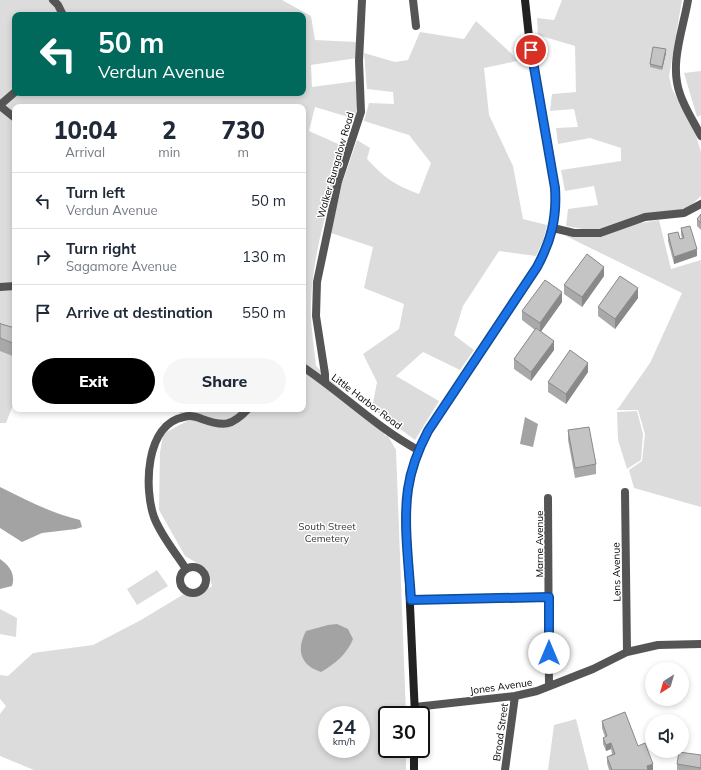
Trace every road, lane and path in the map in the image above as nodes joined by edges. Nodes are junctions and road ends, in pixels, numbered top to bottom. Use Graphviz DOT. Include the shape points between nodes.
graph roads {
  1 [pos="52,0"];
  2 [pos="362,0"];
  3 [pos="413,0"];
  4 [pos="525,0"];
  5 [pos="688,0"];
  6 [pos="62,12"];
  7 [pos="416,26"];
  8 [pos="12,95"];
  9 [pos="0,105"];
  10 [pos="12,115"];
  11 [pos="699,125"];
  12 [pos="701,136"];
  13 [pos="701,204"];
  14 [pos="554,228"];
  15 [pos="12,286"];
  16 [pos="0,287"];
  17 [pos="306,369"];
  18 [pos="324,382"];
  19 [pos="245,412"];
  20 [pos="418,450"];
  21 [pos="625,492"];
  22 [pos="548,498"];
  23 [pos="186,569"];
  24 [pos="549,597"];
  25 [pos="411,600"];
  26 [pos="701,644"];
  27 [pos="627,652"];
  28 [pos="550,686"];
  29 [pos="515,696"];
  30 [pos="415,706"];
  31 [pos="430,709"];
  32 [pos="414,758"];
  33 [pos="414,770"];
  34 [pos="505,770"];
  1 -- 6 [label="street"];
  2 -- 18 [label="street, Walker Bungalow Road" via="359,61 361,112 335,196 317,287 316,316 326,374"];
  3 -- 7 [label="street"];
  4 -- 14 [label="main road" via="531,50 555,182"];
  5 -- 11 [label="street" via="678,51 677,83 684,104"];
  8 -- 9 [label="street"];
  9 -- 10 [label="street"];
  11 -- 12 [label="street"];
  13 -- 14 [label="street" via="684,213 645,217 600,233 574,233"];
  14 -- 20 [label="main road" via="537,267 435,419"];
  15 -- 16 [label="street"];
  17 -- 18 [label="street, Little Harbor Road"];
  18 -- 20 [label="street, Little Harbor Road" via="378,424"];
  19 -- 23 [label="street" via="237,421 226,424 184,416 160,432 152,448 148,496 151,507 158,527"];
  20 -- 25 [label="main road" via="409,480 406,506"];
  21 -- 27 [label="street, Lens Avenue"];
  22 -- 24 [label="street, Marne Avenue"];
  24 -- 25 [label="street"];
  24 -- 28 [label="street, Marne Avenue"];
  25 -- 30 [label="main road"];
  26 -- 27 [label="street, Jones Avenue" via="658,645"];
  27 -- 28 [label="street, Jones Avenue"];
  28 -- 29 [label="street, Jones Avenue"];
  29 -- 31 [label="street, Jones Avenue"];
  29 -- 34 [label="street, Broad Street"];
  32 -- 33 [label="main road"];
}
